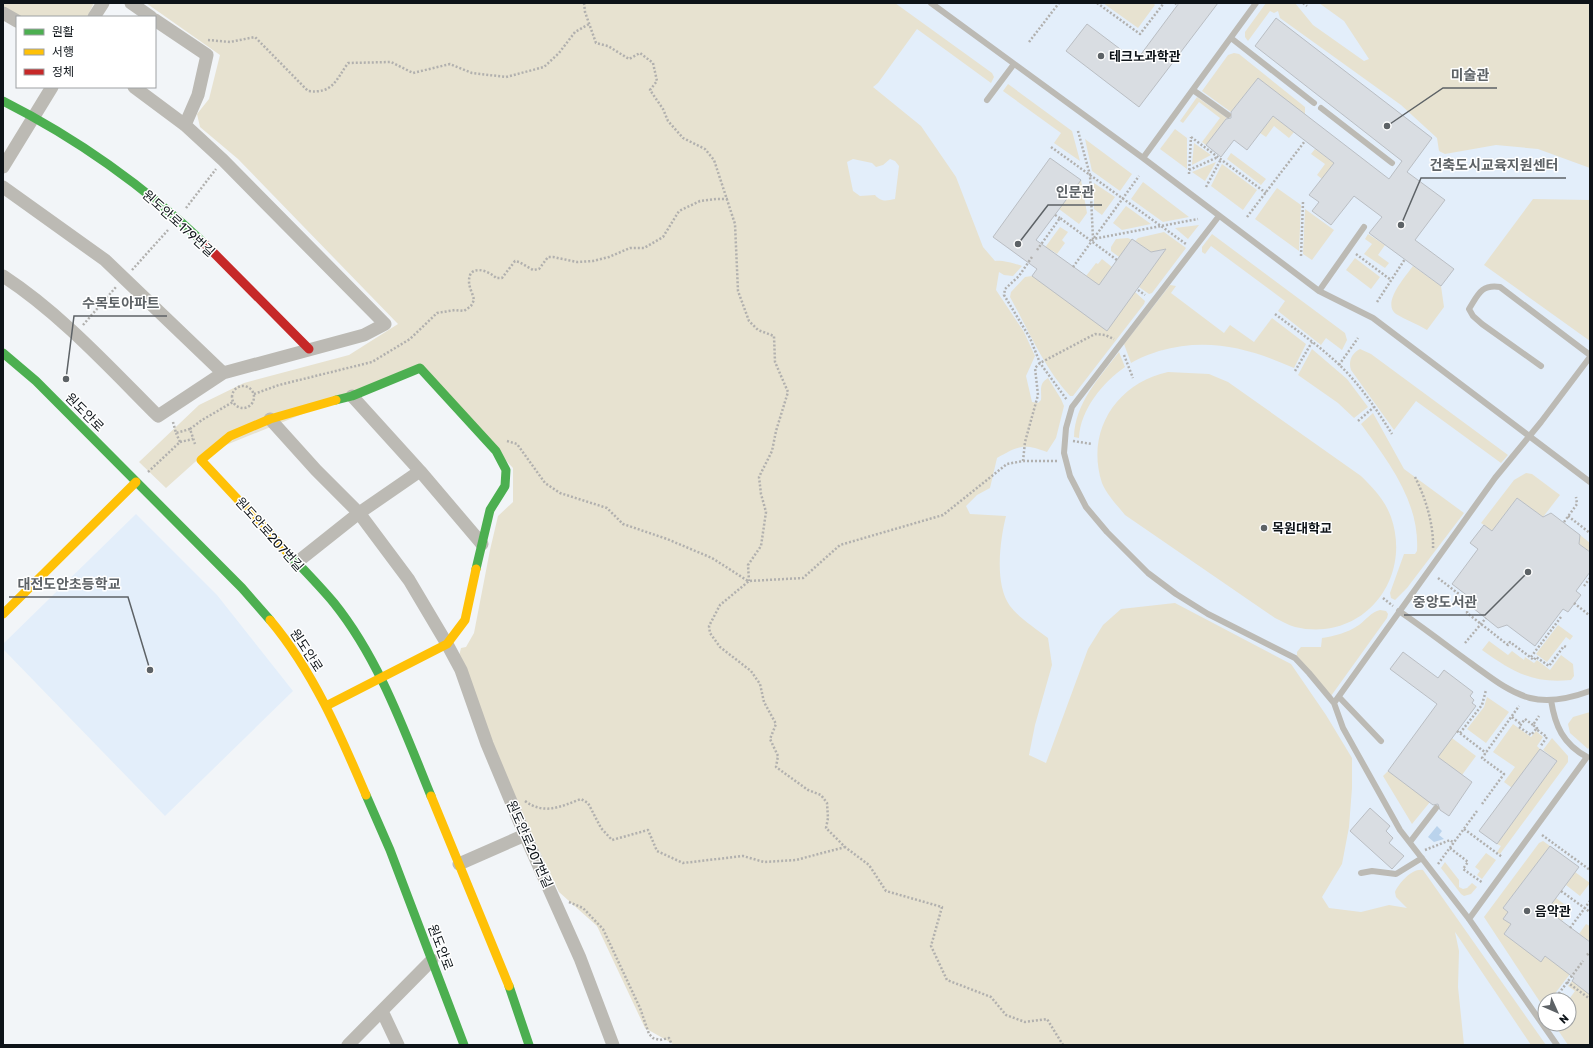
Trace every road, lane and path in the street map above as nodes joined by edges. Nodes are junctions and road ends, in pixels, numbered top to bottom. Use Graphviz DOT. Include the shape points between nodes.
graph roads {
  1 [pos="103,3"];
  2 [pos="131,3"];
  3 [pos="584,3"];
  4 [pos="931,3"];
  5 [pos="1059,3"];
  6 [pos="1097,3"];
  7 [pos="1164,3"];
  8 [pos="1256,3"];
  9 [pos="1303,3"];
  10 [pos="1307,6"];
  11 [pos="3,13"];
  12 [pos="95,16"];
  13 [pos="150,16"];
  14 [pos="16,20"];
  15 [pos="156,21"];
  16 [pos="589,24"];
  17 [pos="1231,38"];
  18 [pos="202,40"];
  19 [pos="1029,42"];
  20 [pos="1014,64"];
  21 [pos="51,88"];
  22 [pos="135,88"];
  23 [pos="1193,90"];
  24 [pos="3,100"];
  25 [pos="987,100"];
  26 [pos="1314,103"];
  27 [pos="1321,108"];
  28 [pos="1228,115"];
  29 [pos="34,116"];
  30 [pos="185,125"];
  31 [pos="1078,131"];
  32 [pos="1305,141"];
  33 [pos="1051,147"];
  34 [pos="1218,157"];
  35 [pos="1143,158"];
  36 [pos="1221,159"];
  37 [pos="1392,163"];
  38 [pos="219,166"];
  39 [pos="3,167"];
  40 [pos="1189,170"];
  41 [pos="1189,174"];
  42 [pos="1090,175"];
  43 [pos="1139,176"];
  44 [pos="3,187"];
  45 [pos="1206,187"];
  46 [pos="1266,193"];
  47 [pos="1123,198"];
  48 [pos="728,199"];
  49 [pos="1303,202"];
  50 [pos="182,212"];
  51 [pos="1055,215"];
  52 [pos="1219,216"];
  53 [pos="1247,217"];
  54 [pos="1060,218"];
  55 [pos="1198,219"];
  56 [pos="173,224"];
  57 [pos="1162,226"];
  58 [pos="1364,228"];
  59 [pos="1092,240"];
  60 [pos="1193,249"];
  61 [pos="1037,250"];
  62 [pos="1356,254"];
  63 [pos="1301,256"];
  64 [pos="1032,257"];
  65 [pos="1117,260"];
  66 [pos="1405,260"];
  67 [pos="1073,267"];
  68 [pos="131,271"];
  69 [pos="3,276"];
  70 [pos="1391,280"];
  71 [pos="121,282"];
  72 [pos="1138,290"];
  73 [pos="1319,291"];
  74 [pos="1145,296"];
  75 [pos="1377,302"];
  76 [pos="1275,314"];
  77 [pos="80,329"];
  78 [pos="1110,337"];
  79 [pos="1358,338"];
  80 [pos="1312,342"];
  81 [pos="309,349"];
  82 [pos="1123,350"];
  83 [pos="3,353"];
  84 [pos="1590,356"];
  85 [pos="1040,363"];
  86 [pos="1339,365"];
  87 [pos="1541,366"];
  88 [pos="1295,371"];
  89 [pos="224,373"];
  90 [pos="1133,378"];
  91 [pos="254,394"];
  92 [pos="352,396"];
  93 [pos="233,402"];
  94 [pos="1072,407"];
  95 [pos="1374,407"];
  96 [pos="270,419"];
  97 [pos="1358,421"];
  98 [pos="173,422"];
  99 [pos="190,429"];
  100 [pos="176,433"];
  101 [pos="1392,434"];
  102 [pos="1530,437"];
  103 [pos="193,438"];
  104 [pos="504,440"];
  105 [pos="1078,441"];
  106 [pos="180,442"];
  107 [pos="195,444"];
  108 [pos="1092,444"];
  109 [pos="1023,461"];
  110 [pos="1059,461"];
  111 [pos="420,471"];
  112 [pos="148,472"];
  113 [pos="1415,477"];
  114 [pos="136,482"];
  115 [pos="1590,482"];
  116 [pos="1576,497"];
  117 [pos="359,514"];
  118 [pos="1568,516"];
  119 [pos="1564,522"];
  120 [pos="1590,533"];
  121 [pos="482,544"];
  122 [pos="1432,556"];
  123 [pos="296,563"];
  124 [pos="1438,578"];
  125 [pos="1590,578"];
  126 [pos="749,581"];
  127 [pos="1584,586"];
  128 [pos="1574,604"];
  129 [pos="1399,611"];
  130 [pos="3,614"];
  131 [pos="1589,615"];
  132 [pos="1561,617"];
  133 [pos="1486,618"];
  134 [pos="1481,624"];
  135 [pos="1465,643"];
  136 [pos="447,644"];
  137 [pos="1566,647"];
  138 [pos="1531,657"];
  139 [pos="380,678"];
  140 [pos="1486,690"];
  141 [pos="1590,691"];
  142 [pos="1339,697"];
  143 [pos="1551,700"];
  144 [pos="1334,703"];
  145 [pos="326,706"];
  146 [pos="1519,706"];
  147 [pos="1539,716"];
  148 [pos="1512,717"];
  149 [pos="1521,724"];
  150 [pos="1533,725"];
  151 [pos="1536,729"];
  152 [pos="1549,734"];
  153 [pos="1547,737"];
  154 [pos="1381,741"];
  155 [pos="1540,747"];
  156 [pos="1486,753"];
  157 [pos="521,798"];
  158 [pos="1482,804"];
  159 [pos="1436,808"];
  160 [pos="1477,811"];
  161 [pos="1464,829"];
  162 [pos="525,835"];
  163 [pos="1542,835"];
  164 [pos="1410,842"];
  165 [pos="1454,843"];
  166 [pos="845,847"];
  167 [pos="1450,848"];
  168 [pos="1426,850"];
  169 [pos="1502,857"];
  170 [pos="1422,858"];
  171 [pos="459,864"];
  172 [pos="1437,865"];
  173 [pos="1590,870"];
  174 [pos="1361,873"];
  175 [pos="1482,883"];
  176 [pos="1561,891"];
  177 [pos="554,896"];
  178 [pos="1590,901"];
  179 [pos="1584,908"];
  180 [pos="1590,912"];
  181 [pos="1469,919"];
  182 [pos="1570,928"];
  183 [pos="1590,952"];
  184 [pos="1587,955"];
  185 [pos="432,960"];
  186 [pos="1583,961"];
  187 [pos="1567,982"];
  188 [pos="1560,992"];
  189 [pos="1590,999"];
  190 [pos="382,1011"];
  191 [pos="348,1045"];
  192 [pos="398,1045"];
  193 [pos="464,1045"];
  194 [pos="530,1045"];
  195 [pos="613,1045"];
  196 [pos="672,1045"];
  197 [pos="1063,1045"];
  198 [pos="1557,1045"];
  1 -- 12 [label="street"];
  2 -- 13 [label="street"];
  3 -- 16 [label="path"];
  4 -- 20 [label="lane"];
  5 -- 19 [label="path"];
  6 -- 7 [label="path" via="1140,34"];
  8 -- 17 [label="lane"];
  9 -- 10 [label="path"];
  11 -- 14 [label="street"];
  15 -- 30 [label="street" via="208,55 198,94"];
  16 -- 18 [label="path" via="575,32 544,67 506,77 472,73 450,64 413,73 391,62 357,62 348,63 335,84 318,92 308,91 255,37 230,42"];
  16 -- 48 [label="path" via="596,43 608,46 629,59 640,53 653,63 657,81 650,90 668,121 683,138 705,149 714,160"];
  17 -- 23 [label="lane"];
  17 -- 26 [label="lane"];
  20 -- 25 [label="lane"];
  20 -- 35 [label="lane"];
  21 -- 29 [label="street"];
  22 -- 30 [label="street"];
  23 -- 28 [label="lane"];
  23 -- 35 [label="lane"];
  24 -- 29 [label="street, 원도안로179번길"];
  27 -- 37 [label="lane"];
  29 -- 39 [label="street"];
  29 -- 81 [label="street, 원도안로179번길" via="86,148 170,212"];
  30 -- 81 [label="street" via="385,324 364,335"];
  31 -- 42 [label="path"];
  32 -- 46 [label="path"];
  33 -- 42 [label="path"];
  34 -- 36 [label="path"];
  34 -- 40 [label="path"];
  34 -- 40 [label="path" via="1191,136"];
  35 -- 52 [label="lane"];
  36 -- 45 [label="path"];
  36 -- 46 [label="path"];
  38 -- 50 [label="path"];
  40 -- 41 [label="path"];
  42 -- 47 [label="path"];
  42 -- 59 [label="path"];
  43 -- 47 [label="path"];
  44 -- 89 [label="street" via="105,260"];
  46 -- 53 [label="path"];
  47 -- 57 [label="path"];
  47 -- 59 [label="path"];
  48 -- 91 [label="path" via="700,202 679,211 663,237 644,248 630,248 593,261 577,262 548,257 539,269 533,270 515,261 502,278 496,278 482,269 474,272 469,282 474,300 464,311 437,313 410,339 372,362 279,385"];
  48 -- 126 [label="path" via="735,224 738,291 749,321 758,330 774,336 775,362 788,392 772,451 759,477 766,512 761,546 748,565"];
  49 -- 63 [label="path"];
  51 -- 54 [label="path"];
  52 -- 60 [label="lane"];
  52 -- 73 [label="lane"];
  54 -- 59 [label="path"];
  54 -- 61 [label="path"];
  55 -- 57 [label="path"];
  56 -- 68 [label="path"];
  57 -- 59 [label="path"];
  57 -- 60 [label="path"];
  58 -- 73 [label="lane"];
  59 -- 65 [label="path"];
  59 -- 67 [label="path"];
  60 -- 94 [label="lane"];
  62 -- 70 [label="path"];
  64 -- 85 [label="path" via="1004,292 1030,338"];
  66 -- 70 [label="path"];
  69 -- 89 [label="street" via="97,355 158,416"];
  70 -- 75 [label="path"];
  71 -- 77 [label="path"];
  72 -- 74 [label="path"];
  73 -- 102 [label="lane" via="1373,318"];
  76 -- 80 [label="path"];
  78 -- 85 [label="path" via="1095,334"];
  79 -- 86 [label="path"];
  80 -- 86 [label="path"];
  80 -- 88 [label="path"];
  81 -- 89 [label="street"];
  82 -- 90 [label="path"];
  83 -- 114 [label="street, 원도안로" via="36,381"];
  84 -- 87 [label="lane" via="1500,287 1490,286 1482,290 1469,309 1473,316"];
  84 -- 102 [label="lane"];
  85 -- 94 [label="path"];
  85 -- 109 [label="path" via="1035,368 1038,395"];
  86 -- 95 [label="path"];
  91 -- 93 [label="path" via="254,401 245,408 238,407"];
  91 -- 93 [label="path" via="246,386 239,387 232,394"];
  92 -- 96 [label="street, 원도안로207번길"];
  92 -- 111 [label="street"];
  92 -- 121 [label="street, 원도안로207번길" via="420,368 492,446 506,470 505,486 490,510"];
  93 -- 99 [label="path"];
  94 -- 144 [label="lane" via="1066,428 1064,453 1070,476 1086,507 1107,532 1148,573 1176,594 1249,636 1295,658"];
  95 -- 97 [label="path"];
  95 -- 101 [label="path"];
  96 -- 117 [label="street, 원도안로207번길"];
  96 -- 123 [label="street, 원도안로207번길" via="230,436 201,460"];
  98 -- 100 [label="path"];
  99 -- 100 [label="path"];
  99 -- 103 [label="path"];
  100 -- 106 [label="path"];
  102 -- 115 [label="lane"];
  102 -- 129 [label="lane" via="1495,478"];
  103 -- 106 [label="path"];
  103 -- 107 [label="path"];
  104 -- 126 [label="path" via="517,444 545,483 560,493 607,508 623,524 712,558"];
  105 -- 108 [label="path"];
  106 -- 112 [label="path"];
  109 -- 110 [label="path"];
  109 -- 126 [label="path" via="1007,464 943,514 840,545 803,578"];
  111 -- 117 [label="street"];
  111 -- 121 [label="street"];
  113 -- 122 [label="path" via="1429,517"];
  114 -- 130 [label="street"];
  114 -- 145 [label="street, 원도안로" via="242,588 273,624 300,662"];
  116 -- 118 [label="path" via="1577,504"];
  117 -- 123 [label="street"];
  117 -- 136 [label="street, 원도안로207번길" via="409,580"];
  118 -- 119 [label="path"];
  118 -- 120 [label="path"];
  121 -- 136 [label="street, 원도안로207번길" via="464,620"];
  123 -- 139 [label="street, 원도안로207번길" via="334,603"];
  124 -- 134 [label="path" via="1468,601 1467,613"];
  125 -- 127 [label="path"];
  126 -- 166 [label="path" via="720,605 709,626 710,633 720,647 751,671 760,684 764,702 776,724 770,739 778,756 776,767 808,790 820,794 827,803 826,828"];
  128 -- 131 [label="path"];
  129 -- 142 [label="lane"];
  129 -- 143 [label="lane" via="1507,688 1529,698"];
  132 -- 138 [label="path"];
  133 -- 134 [label="path"];
  134 -- 135 [label="path"];
  134 -- 138 [label="path" via="1508,645 1510,642"];
  136 -- 139 [label="street, 원도안로207번길"];
  136 -- 162 [label="street, 원도안로207번길" via="461,670 487,744"];
  137 -- 138 [label="path" via="1564,646 1549,666 1536,657 1534,660"];
  139 -- 145 [label="street, 원도안로207번길"];
  139 -- 171 [label="street, 원도안로207번길" via="401,722"];
  140 -- 156 [label="path" via="1482,705 1459,732"];
  141 -- 143 [label="lane"];
  142 -- 144 [label="lane"];
  142 -- 154 [label="lane"];
  143 -- 181 [label="lane" via="1556,726 1563,738 1587,758"];
  144 -- 164 [label="lane" via="1343,728 1400,830"];
  145 -- 185 [label="street, 원도안로" via="390,850"];
  146 -- 148 [label="path"];
  147 -- 150 [label="path"];
  148 -- 149 [label="path"];
  148 -- 156 [label="path"];
  149 -- 150 [label="path" via="1525,719"];
  149 -- 151 [label="path" via="1519,727 1531,736"];
  150 -- 151 [label="path"];
  151 -- 153 [label="path"];
  152 -- 153 [label="path"];
  153 -- 155 [label="path"];
  156 -- 158 [label="path" via="1482,758 1504,774"];
  157 -- 166 [label="path" via="530,804 553,810 580,799 588,803 612,840 648,830 657,850 683,862 743,856 764,862 796,860"];
  159 -- 164 [label="lane"];
  160 -- 161 [label="path"];
  161 -- 165 [label="path"];
  161 -- 169 [label="path"];
  162 -- 171 [label="street"];
  162 -- 177 [label="street, 원도안로207번길"];
  163 -- 173 [label="path"];
  164 -- 170 [label="lane"];
  165 -- 167 [label="path"];
  165 -- 168 [label="path" via="1450,840"];
  166 -- 197 [label="path" via="869,865 886,891 942,907 931,946 947,980 991,997 1006,1014 1025,1022 1047,1019"];
  167 -- 172 [label="path"];
  167 -- 175 [label="path" via="1468,862 1463,869"];
  170 -- 174 [label="lane" via="1396,874"];
  170 -- 181 [label="lane"];
  171 -- 194 [label="street, 원도안로207번길"];
  176 -- 179 [label="path"];
  177 -- 195 [label="street, 원도안로207번길"];
  177 -- 196 [label="path" via="582,908 603,929 640,1008 649,1034 660,1040 669,1038"];
  178 -- 179 [label="path"];
  179 -- 180 [label="path"];
  179 -- 182 [label="path"];
  181 -- 198 [label="lane"];
  183 -- 184 [label="path"];
  185 -- 190 [label="street"];
  185 -- 193 [label="street, 원도안로"];
  186 -- 187 [label="path"];
  187 -- 188 [label="path"];
  187 -- 189 [label="path"];
  190 -- 191 [label="street"];
  190 -- 192 [label="street"];
}
